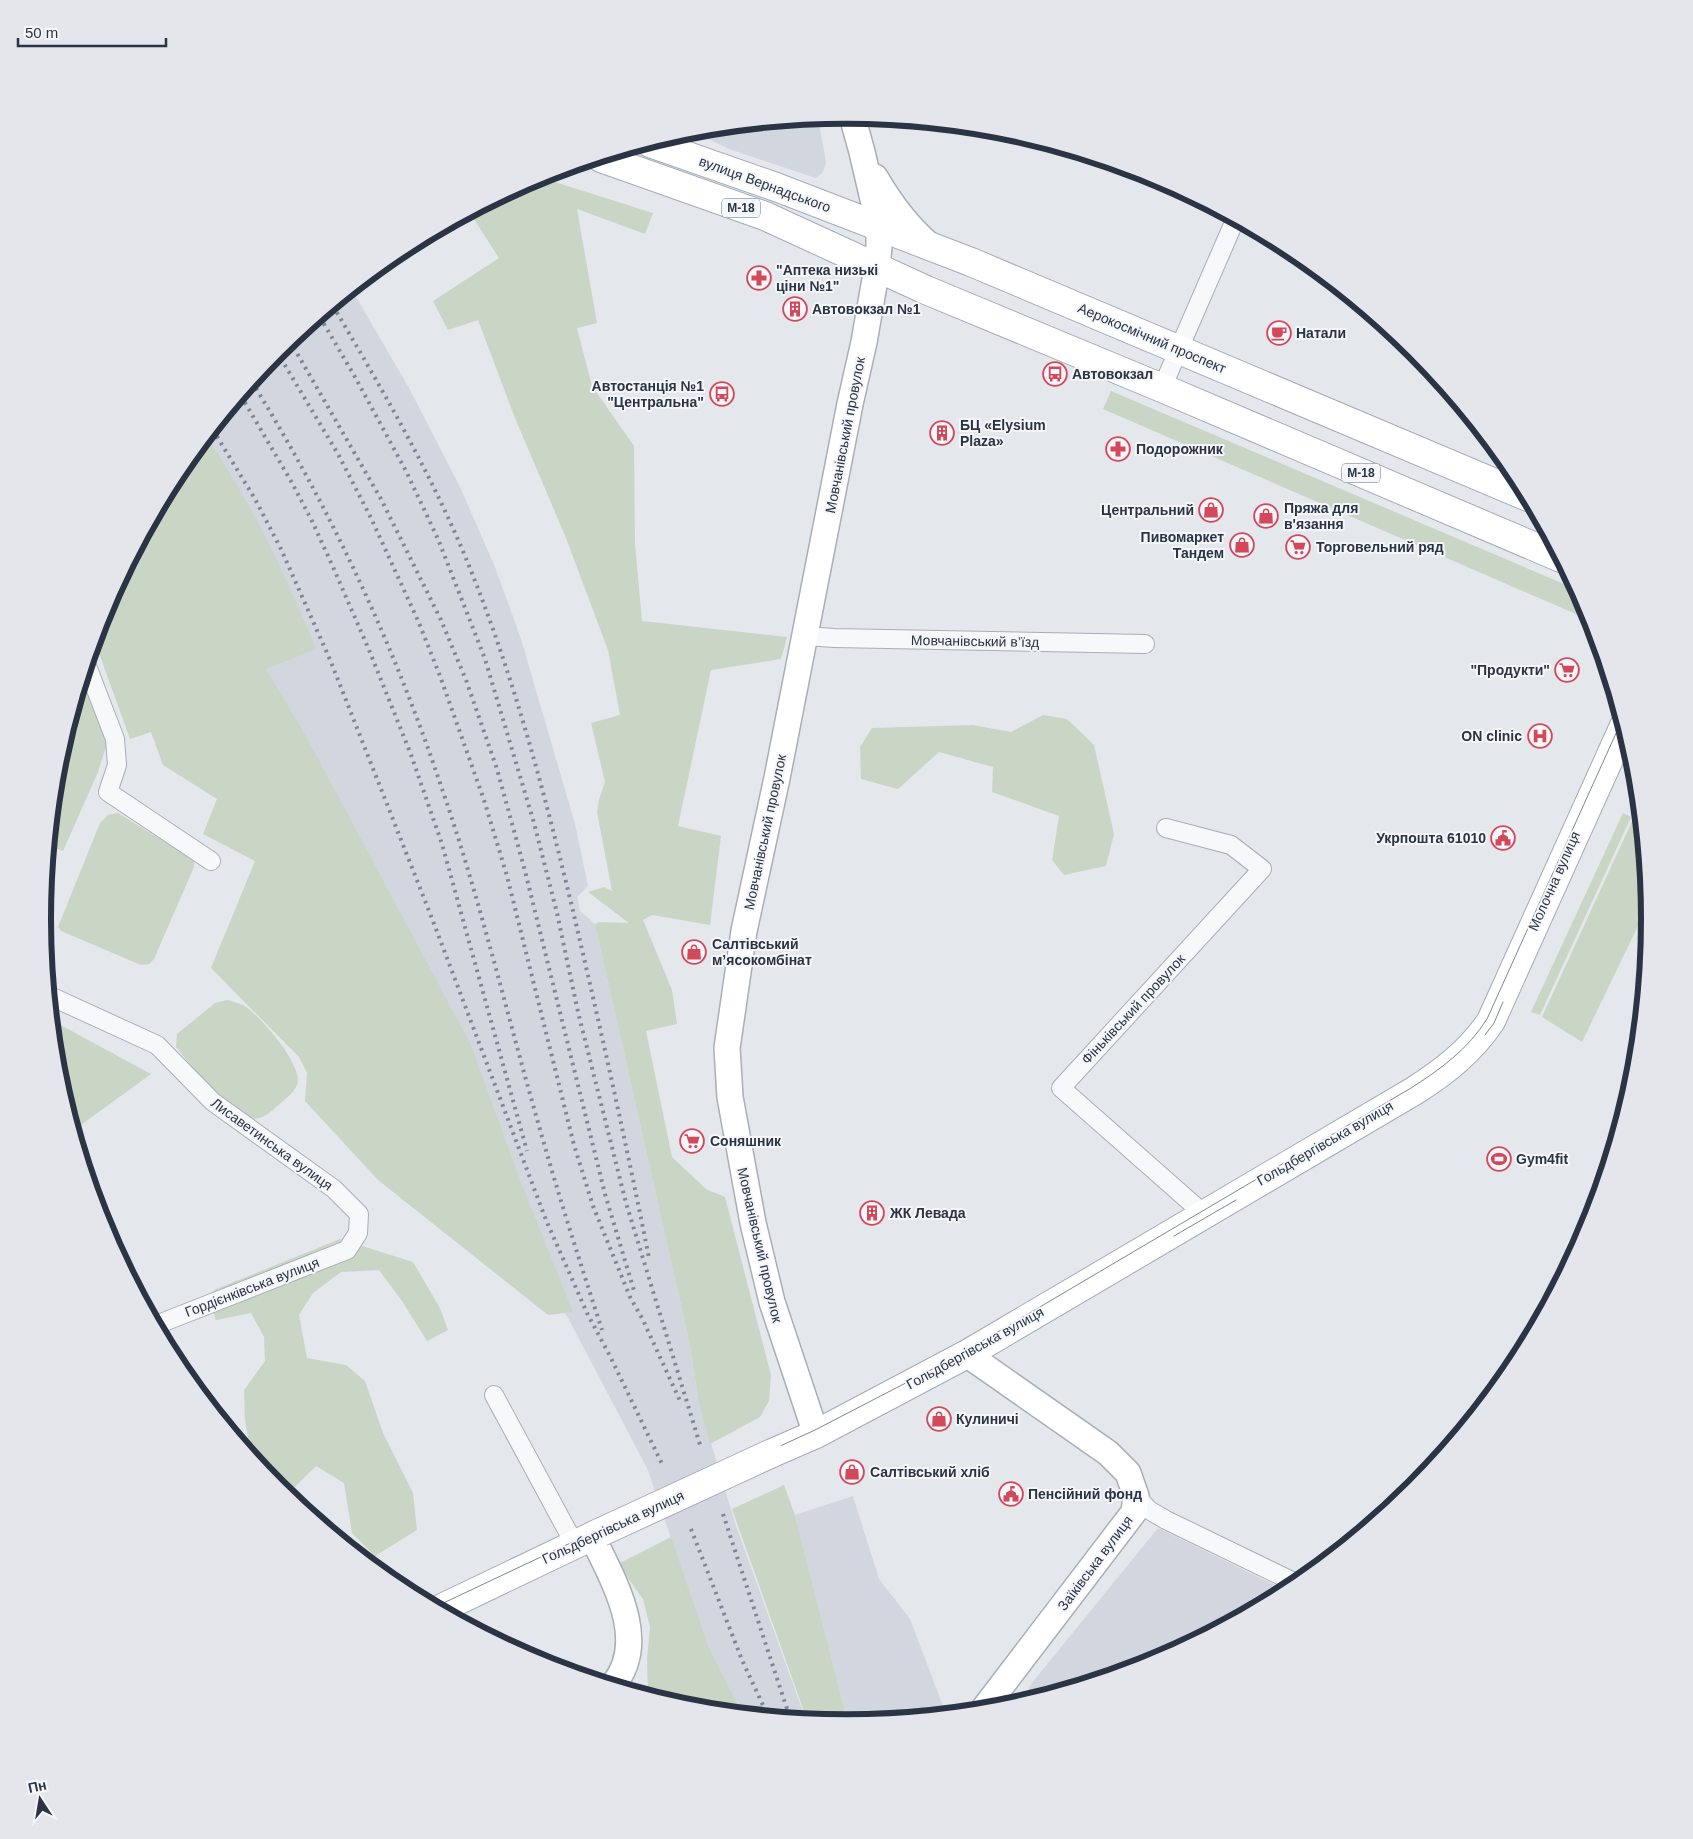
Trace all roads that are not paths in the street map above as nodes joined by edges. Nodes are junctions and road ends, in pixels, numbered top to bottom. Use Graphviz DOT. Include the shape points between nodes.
graph roads {
  1 [pos="854,124"];
  2 [pos="661,147"];
  3 [pos="863,158"];
  4 [pos="609,161"];
  5 [pos="879,225"];
  6 [pos="1233,225"];
  7 [pos="929,245"];
  8 [pos="877,268"];
  9 [pos="1178,348"];
  10 [pos="1162,388"];
  11 [pos="1517,492"];
  12 [pos="1553,554"];
  13 [pos="806,636"];
  14 [pos="1145,644"];
  15 [pos="90,674"];
  16 [pos="1620,736"];
  17 [pos="1166,828"];
  18 [pos="211,861"];
  19 [pos="56,999"];
  20 [pos="1481,1035"];
  21 [pos="1204,1214"];
  22 [pos="347,1250"];
  23 [pos="162,1323"];
  24 [pos="969,1353"];
  25 [pos="494,1395"];
  26 [pos="816,1434"];
  27 [pos="1136,1496"];
  28 [pos="590,1538"];
  29 [pos="1290,1580"];
  30 [pos="446,1606"];
  31 [pos="616,1681"];
  32 [pos="990,1701"];
  1 -- 3 [label="street"];
  2 -- 5 [label="main road, вулиця Вернадського / М-18"];
  3 -- 5 [label="street"];
  3 -- 7 [label="street" via="894,209"];
  4 -- 8 [label="main road, М-18" via="765,216"];
  5 -- 7 [label="main road, Аерокосмічний проспект / М-18"];
  5 -- 8 [label="street, Мовчанівський провулок"];
  6 -- 9 [label="street"];
  7 -- 9 [label="main road, Аерокосмічний проспект / М-18"];
  8 -- 10 [label="main road, М-18"];
  8 -- 13 [label="street, Мовчанівський провулок"];
  9 -- 10 [label="street"];
  9 -- 11 [label="main road, Аерокосмічний проспект / М-18"];
  10 -- 12 [label="main road, М-18"];
  13 -- 14 [label="street, Мовчанівський в’їзд"];
  13 -- 26 [label="street, Мовчанівський провулок" via="744,931 730,1022 727,1071 737,1141 772,1302"];
  15 -- 18 [label="street" via="115,739 117,765 108,792"];
  16 -- 20 [label="main road, Молочна вулиця" via="1506,989"];
  17 -- 21 [label="street, Фіньківський провулок" via="1230,845 1262,868 1061,1088"];
  19 -- 22 [label="street, Лисаветинська вулиця" via="157,1045 213,1102 334,1189 359,1214 358,1234"];
  20 -- 21 [label="main road, Гольдбергівська вулиця" via="1432,1080"];
  21 -- 24 [label="main road, Гольдбергівська вулиця"];
  22 -- 23 [label="street, Гордієнківська вулиця"];
  24 -- 26 [label="main road, Гольдбергівська вулиця"];
  24 -- 27 [label="street" via="1108,1453 1128,1473"];
  25 -- 28 [label="street"];
  26 -- 28 [label="main road, Гольдбергівська вулиця, bridge"];
  27 -- 29 [label="street" via="1149,1510 1166,1520"];
  27 -- 32 [label="street, Заїківська вулиця" via="1134,1512"];
  28 -- 30 [label="main road, Гольдбергівська вулиця"];
  28 -- 31 [label="street" via="615,1583 628,1631 626,1663"];
}
